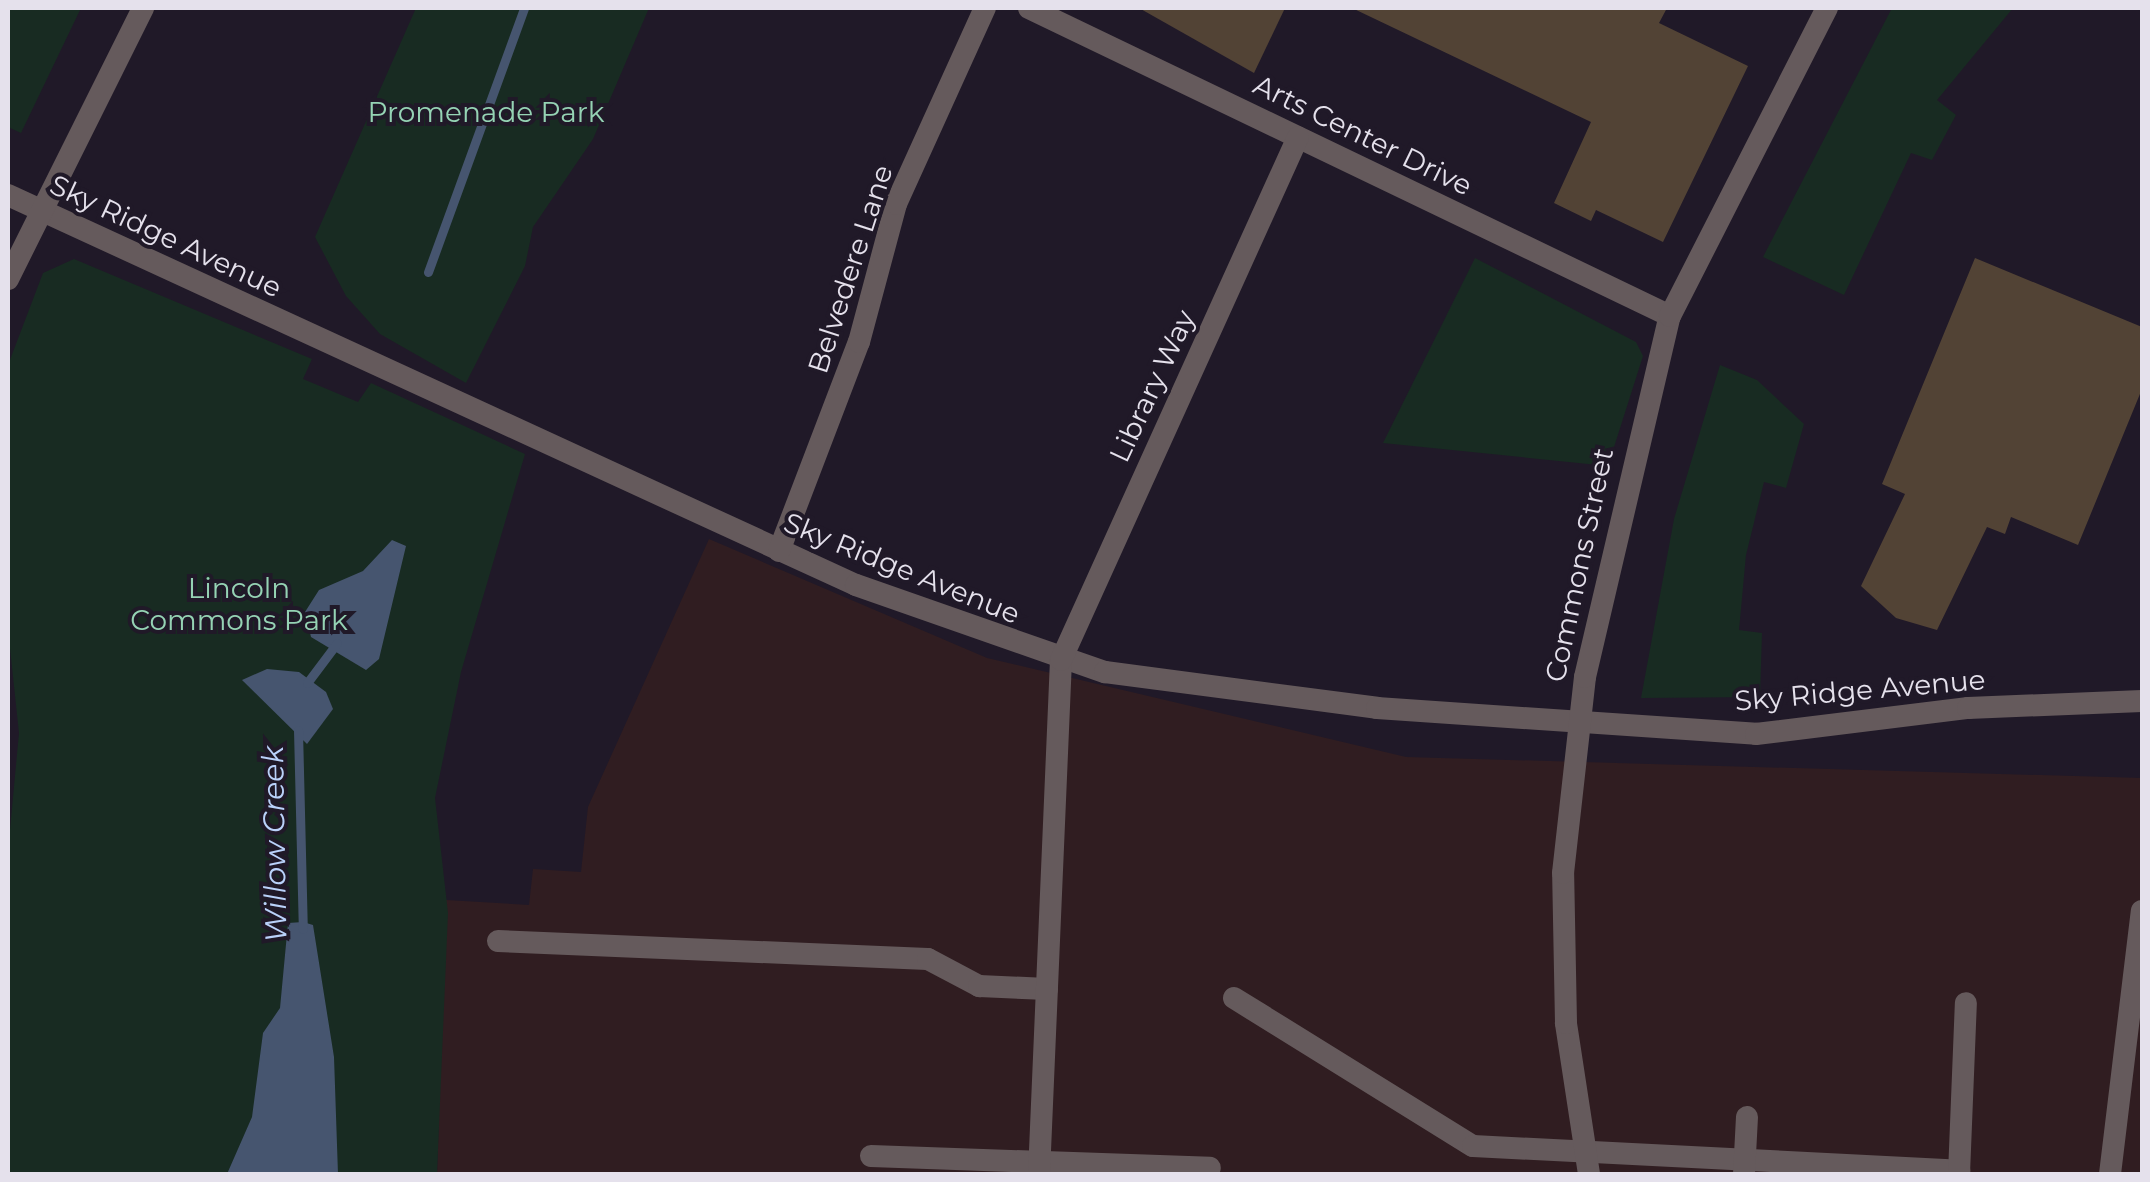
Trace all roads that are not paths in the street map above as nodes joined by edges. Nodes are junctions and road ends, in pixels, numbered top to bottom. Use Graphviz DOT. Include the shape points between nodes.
graph roads {
  1 [pos="144,8"];
  2 [pos="984,8"];
  3 [pos="1029,8"];
  4 [pos="1827,8"];
  5 [pos="1298,137"];
  6 [pos="8,195"];
  7 [pos="45,212"];
  8 [pos="8,279"];
  9 [pos="1670,316"];
  10 [pos="779,551"];
  11 [pos="1061,660"];
  12 [pos="2142,701"];
  13 [pos="1578,727"];
  14 [pos="2142,910"];
  15 [pos="498,942"];
  16 [pos="1047,989"];
  17 [pos="1234,998"];
  18 [pos="1966,1003"];
  19 [pos="1747,1118"];
  20 [pos="871,1156"];
  21 [pos="1586,1164"];
  22 [pos="1040,1168"];
  23 [pos="1210,1168"];
  24 [pos="1744,1168"];
  25 [pos="1959,1173"];
  26 [pos="2110,1174"];
  1 -- 7 [label="street"];
  2 -- 10 [label="street, Belvedere Lane" via="896,204 859,342"];
  3 -- 5 [label="street, Arts Center Drive"];
  4 -- 9 [label="street, Commons Street"];
  5 -- 9 [label="street, Arts Center Drive"];
  5 -- 11 [label="street, Library Way"];
  6 -- 7 [label="street, Sky Ridge Avenue"];
  7 -- 8 [label="street"];
  7 -- 10 [label="street, Sky Ridge Avenue"];
  9 -- 13 [label="street, Commons Street"];
  10 -- 11 [label="street, Sky Ridge Avenue" via="925,615"];
  11 -- 13 [label="street, Sky Ridge Avenue" via="1223,693"];
  11 -- 16 [label="street"];
  12 -- 13 [label="street, Sky Ridge Avenue" via="1968,708 1756,734"];
  13 -- 21 [label="street, Commons Street" via="1563,873 1566,1023"];
  14 -- 26 [label="street"];
  15 -- 16 [label="street" via="928,959 978,986"];
  16 -- 22 [label="street"];
  17 -- 21 [label="street" via="1443,1134 1473,1146"];
  18 -- 25 [label="street"];
  19 -- 24 [label="street"];
  20 -- 22 [label="street"];
  21 -- 24 [label="street"];
  22 -- 23 [label="street"];
  24 -- 25 [label="street"];
}
